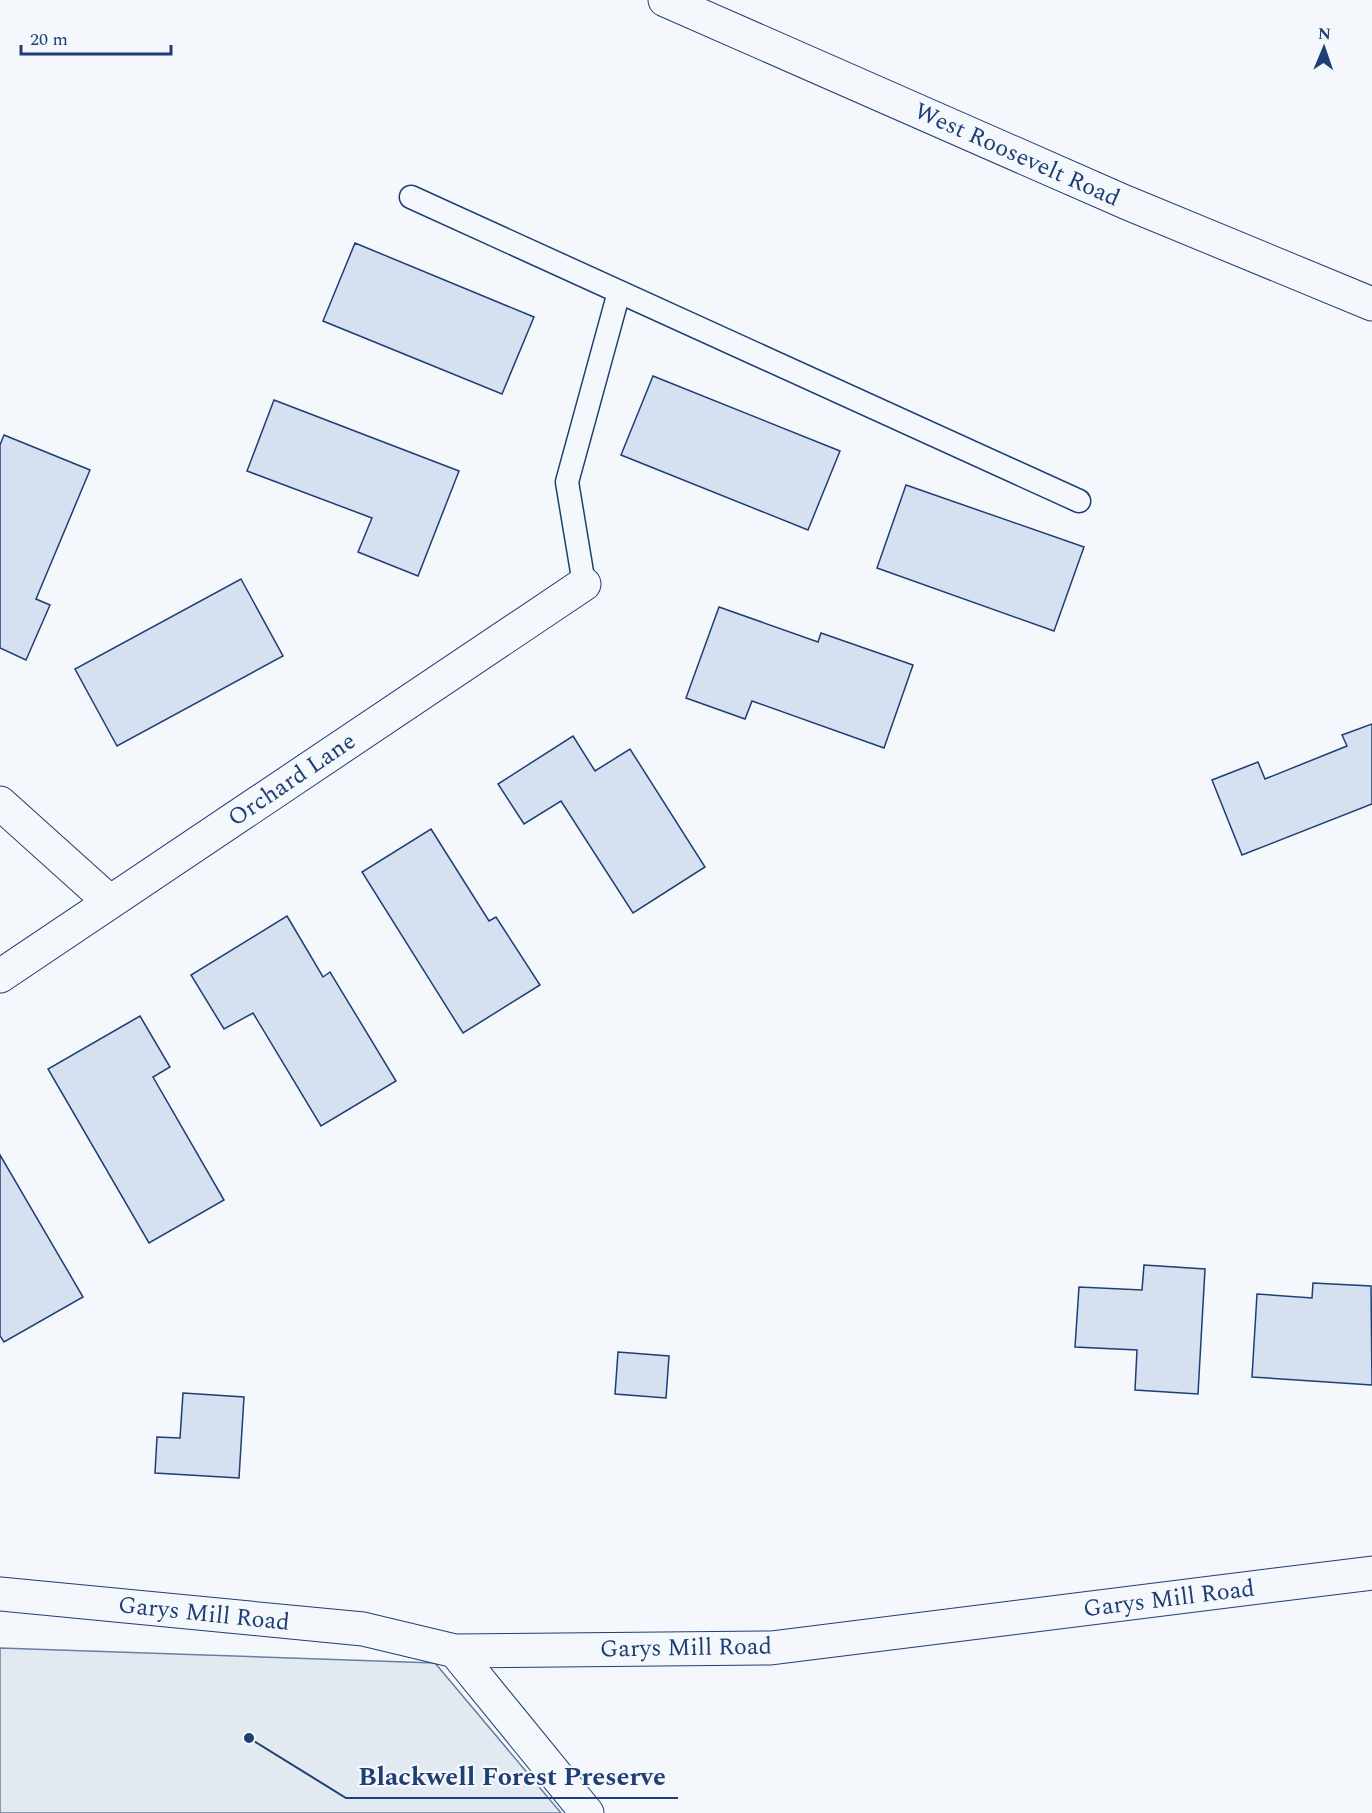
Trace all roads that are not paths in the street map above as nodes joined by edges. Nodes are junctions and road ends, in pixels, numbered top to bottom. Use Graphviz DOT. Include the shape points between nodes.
graph roads {
  1 [pos="665,0"];
  2 [pos="411,197"];
  3 [pos="619,292"];
  4 [pos="1372,304"];
  5 [pos="1079,501"];
  6 [pos="584,584"];
  7 [pos="0,803"];
  8 [pos="110,903"];
  9 [pos="0,976"];
  10 [pos="1372,1573"];
  11 [pos="0,1594"];
  12 [pos="455,1651"];
  13 [pos="587,1813"];
  1 -- 4 [label="street, West Roosevelt Road" via="1125,202"];
  2 -- 3 [label="lane"];
  3 -- 5 [label="lane"];
  3 -- 6 [label="lane" via="567,482"];
  6 -- 8 [label="street, Orchard Lane"];
  7 -- 8 [label="street"];
  8 -- 9 [label="street, Orchard Lane"];
  10 -- 12 [label="street, Garys Mill Road" via="771,1648"];
  11 -- 12 [label="street, Garys Mill Road" via="363,1629"];
  12 -- 13 [label="street"];
}
